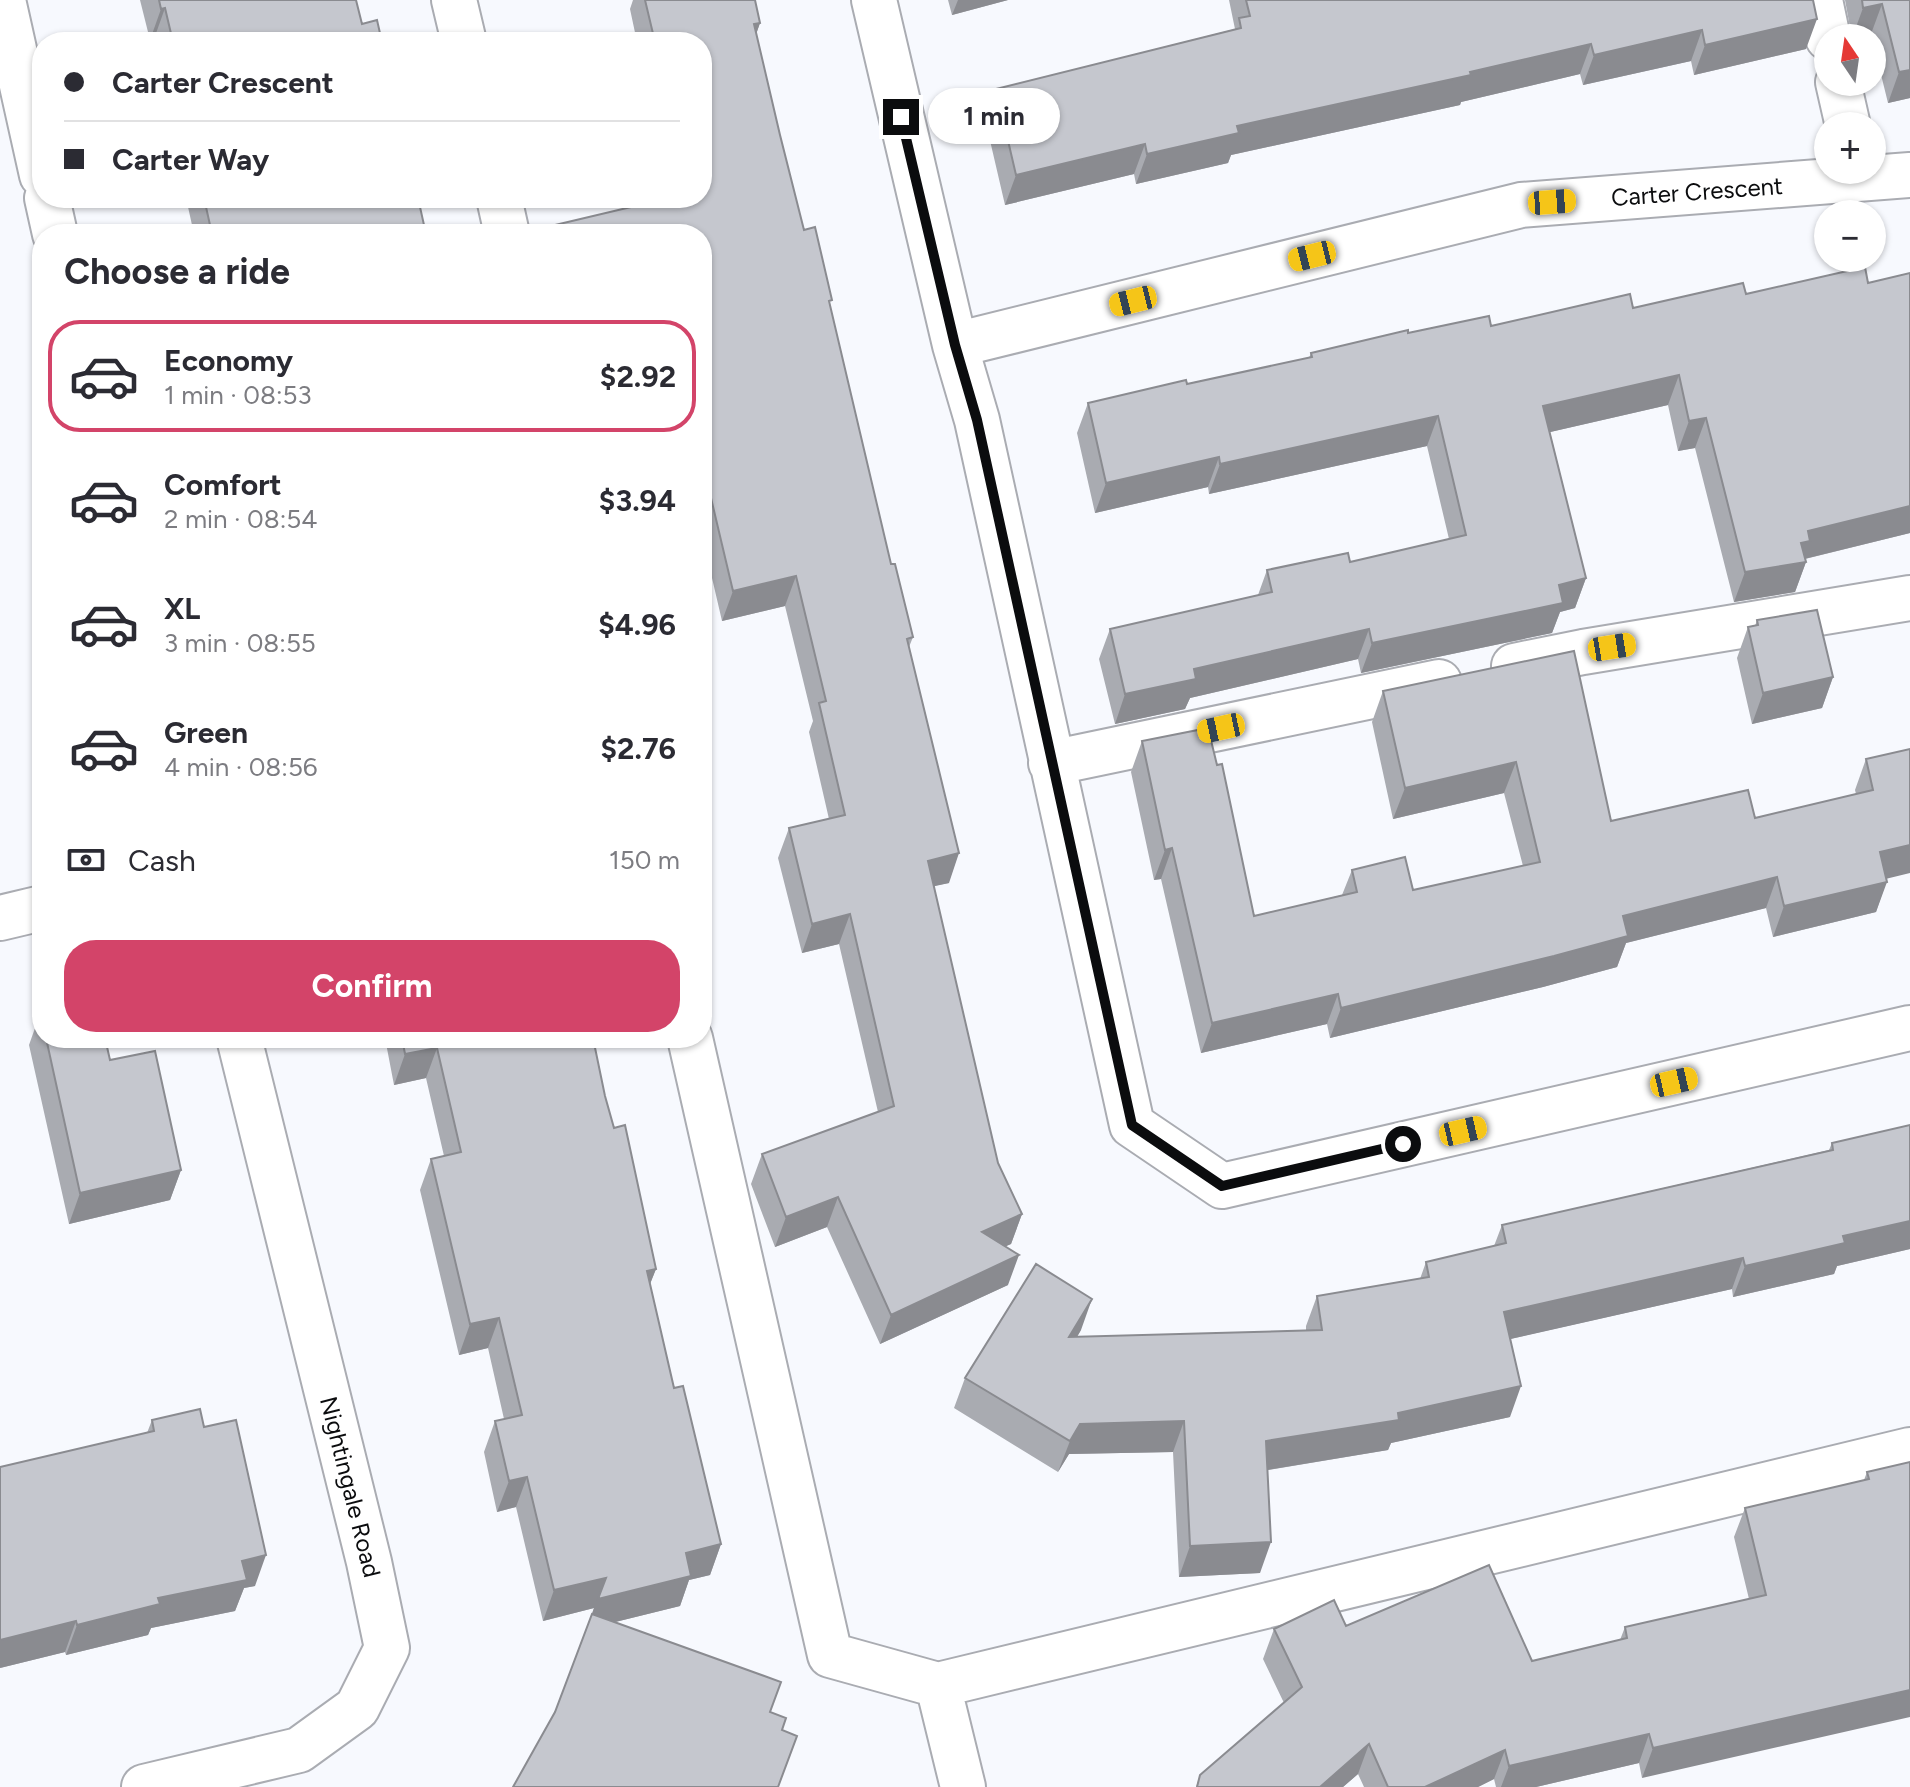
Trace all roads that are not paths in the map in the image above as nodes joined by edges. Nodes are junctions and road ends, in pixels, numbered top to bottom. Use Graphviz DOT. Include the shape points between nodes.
graph roads {
  1 [pos="3,0"];
  2 [pos="454,0"];
  3 [pos="874,0"];
  4 [pos="1820,0"];
  5 [pos="1825,24"];
  6 [pos="462,32"];
  7 [pos="32,130"];
  8 [pos="1886,175"];
  9 [pos="1910,175"];
  10 [pos="1814,179"];
  11 [pos="955,345"];
  12 [pos="1910,598"];
  13 [pos="1051,763"];
  14 [pos="32,910"];
  15 [pos="0,918"];
  16 [pos="1910,1028"];
  17 [pos="241,1048"];
  18 [pos="692,1048"];
  19 [pos="1910,1450"];
  20 [pos="938,1685"];
  21 [pos="144,1787"];
  22 [pos="963,1787"];
  1 -- 7 [label="street"];
  2 -- 6 [label="street"];
  3 -- 11 [label="street"];
  4 -- 5 [label="street"];
  8 -- 9 [label="street, Carter Crescent"];
  10 -- 11 [label="street, Carter Crescent" via="1521,205"];
  11 -- 13 [label="street" via="977,420"];
  12 -- 13 [label="street" via="1583,652"];
  13 -- 16 [label="street" via="1132,1125 1222,1186"];
  14 -- 15 [label="street"];
  17 -- 21 [label="street, Nightingale Road" via="387,1648 357,1708 299,1750"];
  18 -- 20 [label="street" via="830,1655"];
  19 -- 20 [label="street"];
  20 -- 22 [label="street"];
}
